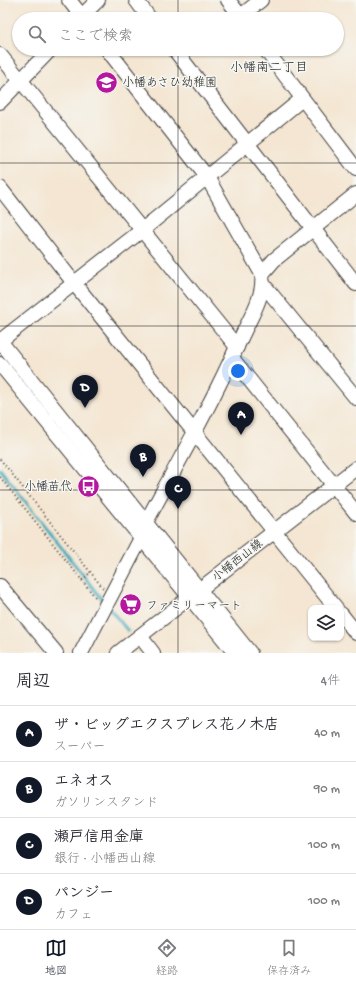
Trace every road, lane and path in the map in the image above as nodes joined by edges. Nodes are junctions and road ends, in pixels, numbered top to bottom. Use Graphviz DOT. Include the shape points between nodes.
graph roads {
  1 [pos="69,0"];
  2 [pos="98,0"];
  3 [pos="136,0"];
  4 [pos="228,0"];
  5 [pos="261,0"];
  6 [pos="78,12"];
  7 [pos="87,12"];
  8 [pos="145,12"];
  9 [pos="237,12"];
  10 [pos="248,12"];
  11 [pos="0,55"];
  12 [pos="44,56"];
  13 [pos="112,56"];
  14 [pos="179,56"];
  15 [pos="270,56"];
  16 [pos="20,81"];
  17 [pos="302,99"];
  18 [pos="0,102"];
  19 [pos="248,144"];
  20 [pos="356,169"];
  21 [pos="207,177"];
  22 [pos="0,188"];
  23 [pos="356,194"];
  24 [pos="312,229"];
  25 [pos="141,231"];
  26 [pos="262,279"];
  27 [pos="74,283"];
  28 [pos="356,284"];
  29 [pos="0,341"];
  30 [pos="235,352"];
  31 [pos="0,364"];
  32 [pos="356,398"];
  33 [pos="195,432"];
  34 [pos="0,459"];
  35 [pos="356,468"];
  36 [pos="0,477"];
  37 [pos="334,485"];
  38 [pos="356,513"];
  39 [pos="145,524"];
  40 [pos="275,531"];
  41 [pos="141,538"];
  42 [pos="90,573"];
  43 [pos="82,579"];
  44 [pos="0,586"];
  45 [pos="195,593"];
  46 [pos="106,602"];
  47 [pos="334,605"];
  48 [pos="344,618"];
  49 [pos="356,633"];
  50 [pos="140,636"];
  51 [pos="56,653"];
  52 [pos="81,653"];
  53 [pos="118,653"];
  54 [pos="153,653"];
  55 [pos="234,653"];
  56 [pos="250,653"];
  1 -- 6 [label="street"];
  2 -- 7 [label="street"];
  3 -- 8 [label="street"];
  4 -- 9 [label="street"];
  5 -- 10 [label="street"];
  11 -- 16 [label="street"];
  12 -- 16 [label="street"];
  13 -- 21 [label="street"];
  14 -- 19 [label="street"];
  15 -- 17 [label="street"];
  16 -- 18 [label="street"];
  16 -- 25 [label="street"];
  17 -- 19 [label="street"];
  17 -- 20 [label="street"];
  19 -- 21 [label="street"];
  19 -- 24 [label="street"];
  21 -- 25 [label="street"];
  21 -- 26 [label="street"];
  22 -- 27 [label="street"];
  23 -- 24 [label="street"];
  24 -- 26 [label="street" via="274,260"];
  24 -- 28 [label="street"];
  25 -- 27 [label="street"];
  25 -- 30 [label="street"];
  26 -- 30 [label="street" via="259,298"];
  26 -- 32 [label="street"];
  27 -- 29 [label="street"];
  27 -- 33 [label="street"];
  29 -- 39 [label="street"];
  30 -- 33 [label="street"];
  30 -- 37 [label="street"];
  31 -- 41 [label="street"];
  33 -- 39 [label="street"];
  33 -- 40 [label="street"];
  34 -- 42 [label="path"];
  35 -- 37 [label="street, 小幡西山線"];
  36 -- 43 [label="path"];
  37 -- 38 [label="street"];
  37 -- 40 [label="street, 小幡西山線"];
  39 -- 45 [label="street"];
  40 -- 45 [label="street, 小幡西山線"];
  40 -- 47 [label="street"];
  41 -- 45 [label="street"];
  41 -- 46 [label="street"];
  42 -- 43 [label="path"];
  42 -- 46 [label="path"];
  43 -- 46 [label="path"];
  44 -- 51 [label="street"];
  45 -- 50 [label="street, 小幡西山線"];
  45 -- 55 [label="street"];
  45 -- 56 [label="street"];
  46 -- 52 [label="street"];
  48 -- 49 [label="street"];
  50 -- 53 [label="street, 小幡西山線"];
  50 -- 54 [label="street"];
}
